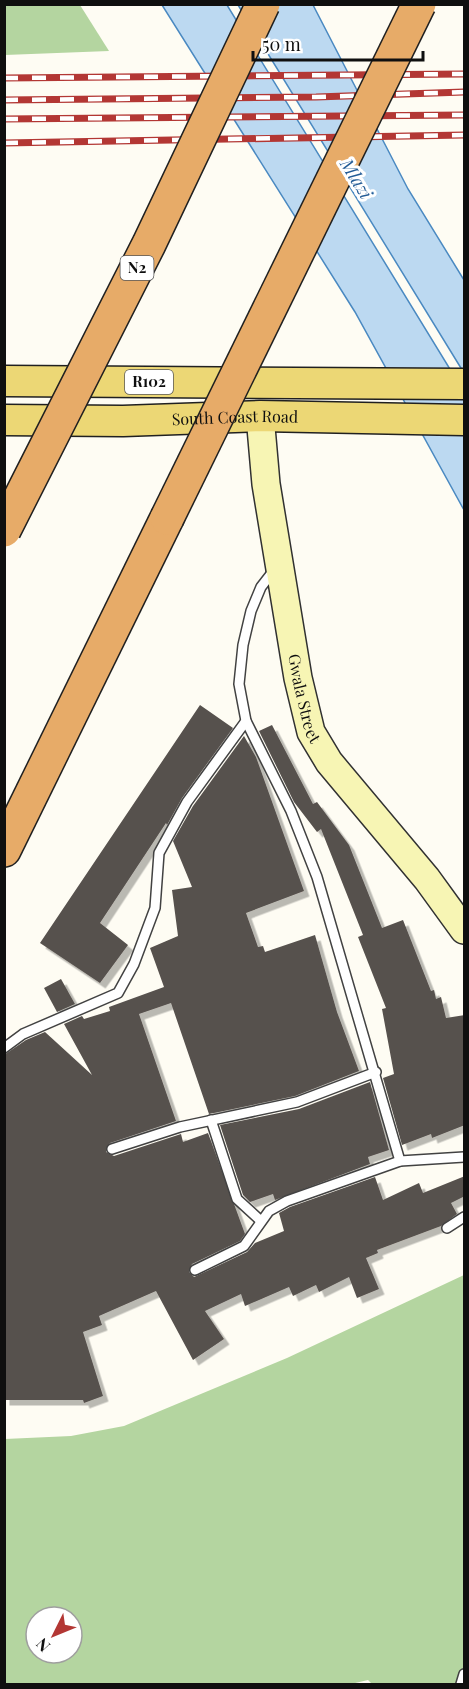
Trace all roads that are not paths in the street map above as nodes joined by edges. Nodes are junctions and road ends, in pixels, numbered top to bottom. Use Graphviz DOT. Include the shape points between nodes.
graph roads {
  1 [pos="264,4"];
  2 [pos="419,4"];
  3 [pos="4,381"];
  4 [pos="465,384"];
  5 [pos="260,416"];
  6 [pos="4,420"];
  7 [pos="465,420"];
  8 [pos="4,530"];
  9 [pos="279,563"];
  10 [pos="246,721"];
  11 [pos="4,850"];
  12 [pos="465,930"];
  13 [pos="4,1048"];
  14 [pos="376,1072"];
  15 [pos="212,1120"];
  16 [pos="112,1149"];
  17 [pos="465,1157"];
  18 [pos="400,1161"];
  19 [pos="465,1217"];
  20 [pos="261,1221"];
  21 [pos="447,1228"];
  22 [pos="195,1270"];
  23 [pos="465,1674"];
  24 [pos="461,1684"];
  1 -- 8 [label="highway, N2, bridge" via="149,244"];
  2 -- 11 [label="highway, bridge"];
  3 -- 4 [label="main road, South Coast Road / R102"];
  5 -- 6 [label="main road, South Coast Road"];
  5 -- 7 [label="main road, South Coast Road"];
  5 -- 9 [label="street, Gwala Street"];
  9 -- 10 [label="lane" via="261,587 243,645 239,684"];
  9 -- 12 [label="street, Gwala Street" via="310,732 329,762"];
  10 -- 13 [label="lane" via="187,802 159,853 155,908 134,964 118,993 23,1034"];
  10 -- 14 [label="lane" via="291,811 317,877"];
  14 -- 15 [label="lane" via="297,1101"];
  14 -- 18 [label="lane"];
  15 -- 16 [label="lane"];
  15 -- 20 [label="lane" via="237,1199"];
  17 -- 18 [label="lane"];
  18 -- 20 [label="lane" via="287,1201 269,1211"];
  19 -- 21 [label="lane"];
  20 -- 22 [label="lane" via="243,1246"];
  23 -- 24 [label="lane"];
}
